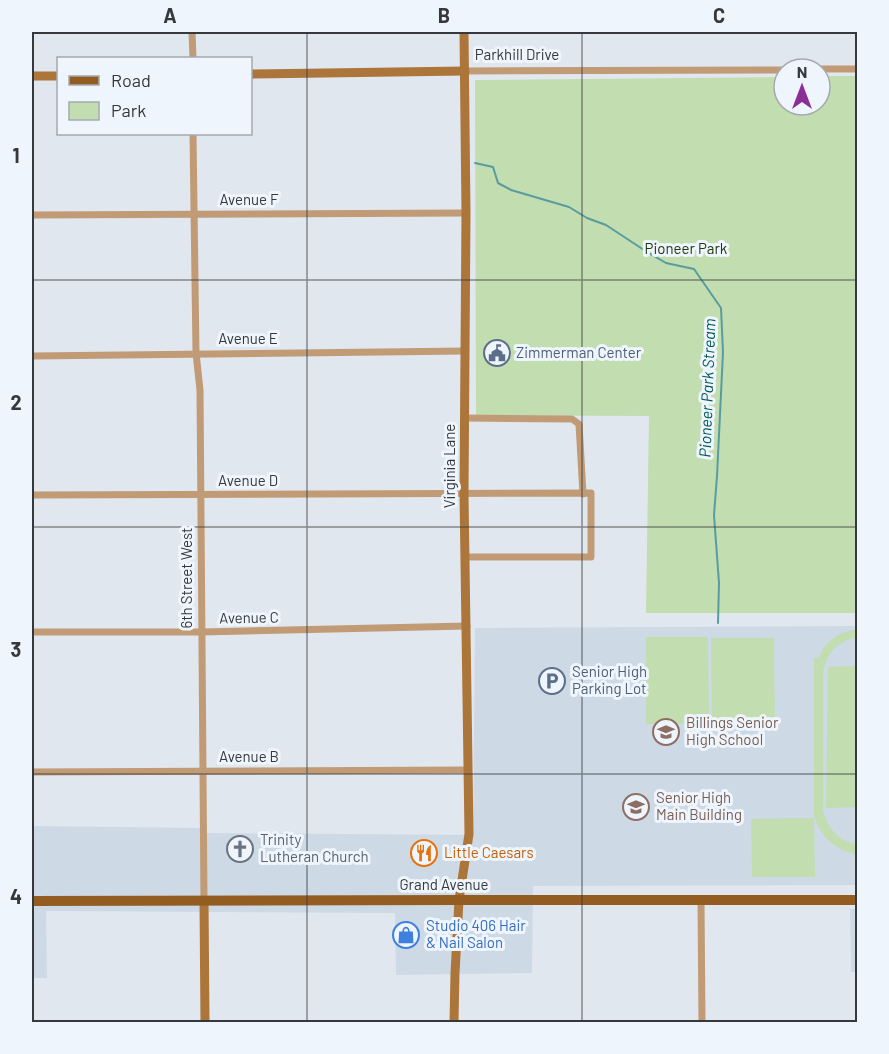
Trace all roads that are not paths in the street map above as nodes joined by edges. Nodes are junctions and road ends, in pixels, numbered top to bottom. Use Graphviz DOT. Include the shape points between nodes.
graph roads {
  1 [pos="192,32"];
  2 [pos="464,32"];
  3 [pos="193,57"];
  4 [pos="832,69"];
  5 [pos="858,69"];
  6 [pos="772,70"];
  7 [pos="465,71"];
  8 [pos="252,74"];
  9 [pos="32,76"];
  10 [pos="57,76"];
  11 [pos="193,135"];
  12 [pos="466,213"];
  13 [pos="194,214"];
  14 [pos="32,215"];
  15 [pos="465,351"];
  16 [pos="196,353"];
  17 [pos="32,356"];
  18 [pos="465,418"];
  19 [pos="587,493"];
  20 [pos="201,494"];
  21 [pos="464,494"];
  22 [pos="32,495"];
  23 [pos="465,557"];
  24 [pos="467,626"];
  25 [pos="32,632"];
  26 [pos="202,632"];
  27 [pos="467,770"];
  28 [pos="203,771"];
  29 [pos="32,772"];
  30 [pos="459,900"];
  31 [pos="858,900"];
  32 [pos="32,901"];
  33 [pos="204,901"];
  34 [pos="701,901"];
  35 [pos="205,1023"];
  36 [pos="454,1023"];
  37 [pos="702,1023"];
  1 -- 3 [label="street"];
  2 -- 7 [label="street, Virginia Lane"];
  4 -- 5 [label="street"];
  6 -- 7 [label="street, Parkhill Drive"];
  7 -- 8 [label="street, Parkhill Drive"];
  7 -- 12 [label="street, Virginia Lane"];
  9 -- 10 [label="street"];
  11 -- 13 [label="street, 6th Street West"];
  12 -- 13 [label="street, Avenue F"];
  12 -- 15 [label="street, Virginia Lane"];
  13 -- 14 [label="street, Avenue F"];
  13 -- 16 [label="street, 6th Street West"];
  15 -- 16 [label="street, Avenue E"];
  15 -- 18 [label="street, Virginia Lane"];
  16 -- 17 [label="street, Avenue E"];
  16 -- 20 [label="street, 6th Street West"];
  18 -- 19 [label="street" via="572,418 579,424"];
  18 -- 21 [label="street, Virginia Lane"];
  19 -- 21 [label="street, Avenue D"];
  19 -- 23 [label="street" via="591,557"];
  20 -- 21 [label="street, Avenue D"];
  20 -- 22 [label="street, Avenue D"];
  20 -- 26 [label="street, 6th Street West"];
  21 -- 23 [label="street, Virginia Lane"];
  23 -- 24 [label="street, Virginia Lane"];
  24 -- 26 [label="street, Avenue C"];
  24 -- 27 [label="street, Virginia Lane"];
  25 -- 26 [label="street, Avenue C"];
  26 -- 28 [label="street, 6th Street West"];
  27 -- 28 [label="street, Avenue B"];
  27 -- 30 [label="street, Virginia Lane" via="469,834"];
  28 -- 29 [label="street, Avenue B"];
  28 -- 33 [label="street, 6th Street West"];
  30 -- 33 [label="main road, Grand Avenue"];
  30 -- 34 [label="main road, Grand Avenue"];
  30 -- 36 [label="street, Virginia Lane"];
  31 -- 34 [label="main road, Grand Avenue"];
  32 -- 33 [label="main road, Grand Avenue"];
  33 -- 35 [label="street, 6th Street West"];
  34 -- 37 [label="street"];
}
